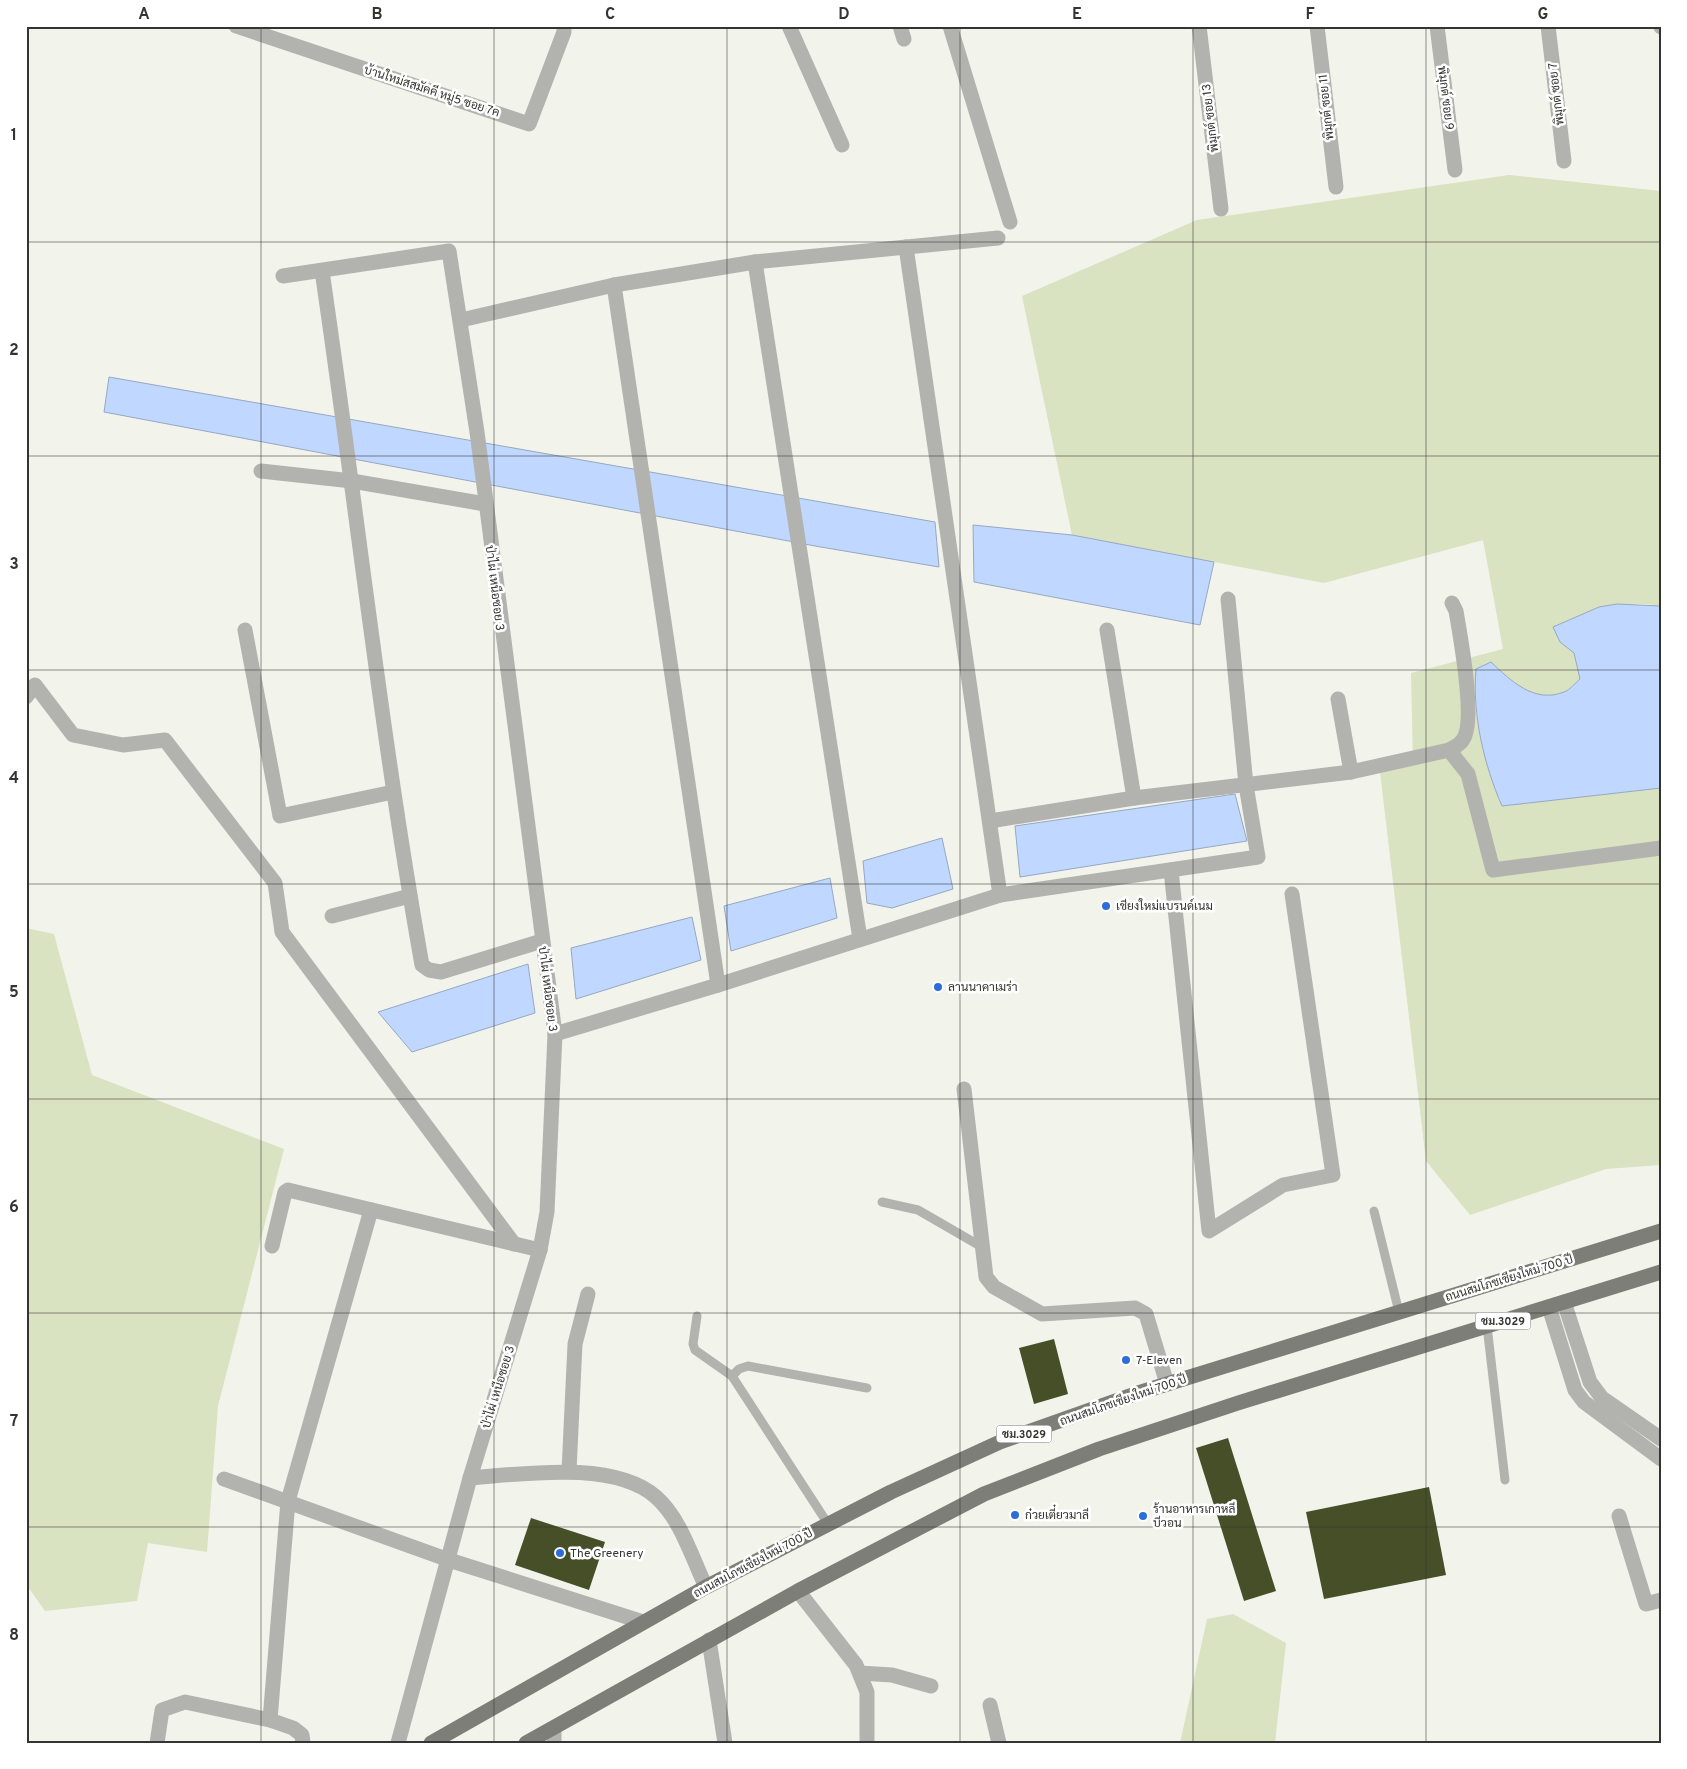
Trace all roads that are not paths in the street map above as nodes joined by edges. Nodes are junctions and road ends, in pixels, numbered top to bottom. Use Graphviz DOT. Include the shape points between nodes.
graph roads {
  1 [pos="236,26"];
  2 [pos="564,26"];
  3 [pos="789,26"];
  4 [pos="950,26"];
  5 [pos="1199,26"];
  6 [pos="1317,26"];
  7 [pos="1437,26"];
  8 [pos="1548,26"];
  9 [pos="842,145"];
  10 [pos="1564,161"];
  11 [pos="1455,170"];
  12 [pos="1336,188"];
  13 [pos="1221,209"];
  14 [pos="1010,222"];
  15 [pos="998,238"];
  16 [pos="906,248"];
  17 [pos="755,262"];
  18 [pos="322,271"];
  19 [pos="283,276"];
  20 [pos="614,285"];
  21 [pos="461,320"];
  22 [pos="261,471"];
  23 [pos="352,481"];
  24 [pos="485,504"];
  25 [pos="1228,599"];
  26 [pos="1452,604"];
  27 [pos="245,630"];
  28 [pos="1107,630"];
  29 [pos="29,688"];
  30 [pos="1338,699"];
  31 [pos="1449,750"];
  32 [pos="1351,772"];
  33 [pos="1246,785"];
  34 [pos="393,792"];
  35 [pos="1134,798"];
  36 [pos="990,821"];
  37 [pos="1661,848"];
  38 [pos="1170,870"];
  39 [pos="1292,894"];
  40 [pos="1000,895"];
  41 [pos="410,896"];
  42 [pos="332,916"];
  43 [pos="860,939"];
  44 [pos="542,941"];
  45 [pos="718,985"];
  46 [pos="554,1034"];
  47 [pos="964,1089"];
  48 [pos="882,1202"];
  49 [pos="371,1210"];
  50 [pos="1374,1211"];
  51 [pos="1661,1231"];
  52 [pos="514,1244"];
  53 [pos="272,1246"];
  54 [pos="982,1247"];
  55 [pos="540,1250"];
  56 [pos="1661,1272"];
  57 [pos="588,1294"];
  58 [pos="1564,1302"];
  59 [pos="1549,1307"];
  60 [pos="1399,1312"];
  61 [pos="697,1316"];
  62 [pos="1487,1326"];
  63 [pos="732,1376"];
  64 [pos="1167,1384"];
  65 [pos="867,1388"];
  66 [pos="1661,1440"];
  67 [pos="1661,1459"];
  68 [pos="569,1471"];
  69 [pos="224,1478"];
  70 [pos="470,1478"];
  71 [pos="1505,1480"];
  72 [pos="288,1501"];
  73 [pos="1619,1516"];
  74 [pos="828,1524"];
  75 [pos="449,1560"];
  76 [pos="706,1587"];
  77 [pos="798,1591"];
  78 [pos="1661,1600"];
  79 [pos="643,1622"];
  80 [pos="709,1640"];
  81 [pos="860,1673"];
  82 [pos="931,1686"];
  83 [pos="990,1705"];
  84 [pos="270,1720"];
  85 [pos="554,1736"];
  86 [pos="157,1743"];
  87 [pos="303,1743"];
  88 [pos="398,1743"];
  89 [pos="431,1743"];
  90 [pos="526,1743"];
  91 [pos="725,1743"];
  92 [pos="867,1743"];
  93 [pos="999,1743"];
  1 -- 2 [label="street, บ้านใหม่สสมัคคี หมู่5 ซอย 7ค" via="530,124"];
  3 -- 9 [label="street"];
  4 -- 14 [label="street"];
  5 -- 13 [label="street, พิมุกต์ ซอย 13"];
  6 -- 12 [label="street, พิมุกต์ ซอย 11"];
  7 -- 11 [label="street, พิมุกต์ ซอย 9"];
  8 -- 10 [label="street, พิมุกต์ ซอย 7"];
  15 -- 16 [label="street"];
  16 -- 17 [label="street"];
  16 -- 36 [label="street"];
  17 -- 20 [label="street"];
  17 -- 43 [label="street"];
  18 -- 19 [label="street"];
  18 -- 21 [label="street, ป่าไผ่ เหนือซอย 3" via="449,251"];
  18 -- 23 [label="street"];
  20 -- 21 [label="street"];
  20 -- 45 [label="street"];
  21 -- 24 [label="street, ป่าไผ่ เหนือซอย 3"];
  22 -- 23 [label="street"];
  23 -- 24 [label="street"];
  23 -- 34 [label="street"];
  24 -- 44 [label="street, ป่าไผ่ เหนือซอย 3"];
  25 -- 33 [label="street"];
  26 -- 31 [label="street" via="1466,668 1467,730 1463,741"];
  27 -- 34 [label="street" via="280,816"];
  28 -- 35 [label="street"];
  29 -- 52 [label="street" via="73,735 123,745 165,740 275,883 282,932"];
  30 -- 32 [label="street"];
  31 -- 32 [label="street"];
  31 -- 37 [label="street" via="1468,774 1493,870"];
  32 -- 33 [label="street"];
  33 -- 35 [label="street"];
  33 -- 38 [label="street" via="1258,857"];
  34 -- 41 [label="street"];
  35 -- 36 [label="street"];
  36 -- 40 [label="street"];
  38 -- 39 [label="street" via="1209,1232 1283,1185 1332,1175"];
  38 -- 40 [label="street"];
  40 -- 43 [label="street"];
  41 -- 42 [label="street"];
  41 -- 44 [label="street" via="422,965 429,970 441,972"];
  43 -- 45 [label="street"];
  44 -- 46 [label="street, ป่าไผ่ เหนือซอย 3"];
  45 -- 46 [label="street"];
  46 -- 55 [label="street, ป่าไผ่ เหนือซอย 3" via="547,1212"];
  47 -- 54 [label="street"];
  48 -- 54 [label="lane" via="918,1210"];
  49 -- 52 [label="street"];
  49 -- 53 [label="street" via="288,1190"];
  49 -- 72 [label="street"];
  50 -- 60 [label="lane"];
  51 -- 60 [label="main road, ถนนสมโภชเชียงใหม่ 700 ปี / ชม.3029"];
  52 -- 55 [label="street"];
  54 -- 64 [label="street" via="986,1277 994,1287 1042,1314 1143,1310"];
  55 -- 70 [label="street, ป่าไผ่ เหนือซอย 3"];
  56 -- 58 [label="main road, ชม.3029"];
  57 -- 68 [label="street" via="575,1344"];
  58 -- 59 [label="main road, ชม.3029"];
  58 -- 66 [label="street" via="1590,1382 1602,1398"];
  59 -- 62 [label="main road, ชม.3029"];
  59 -- 67 [label="street" via="1576,1390 1584,1402"];
  60 -- 64 [label="main road, ถนนสมโภชเชียงใหม่ 700 ปี / ชม.3029"];
  61 -- 63 [label="lane" via="695,1350"];
  62 -- 71 [label="lane"];
  62 -- 77 [label="main road, ชม.3029" via="1238,1403 1090,1453 984,1494"];
  63 -- 65 [label="lane" via="748,1366"];
  63 -- 74 [label="lane"];
  64 -- 74 [label="main road, ถนนสมโภชเชียงใหม่ 700 ปี / ชม.3029" via="1000,1442"];
  68 -- 70 [label="street"];
  68 -- 76 [label="street" via="628,1481 656,1497 678,1526"];
  69 -- 72 [label="street"];
  70 -- 75 [label="street, ป่าไผ่ เหนือซอย 3"];
  72 -- 75 [label="street"];
  72 -- 84 [label="street"];
  73 -- 78 [label="street" via="1646,1604"];
  74 -- 76 [label="main road, ถนนสมโภชเชียงใหม่ 700 ปี / ชม.3029"];
  75 -- 79 [label="street"];
  75 -- 88 [label="street, ป่าไผ่ เหนือซอย 3"];
  76 -- 79 [label="main road, ถนนสมโภชเชียงใหม่ 700 ปี / ชม.3029"];
  77 -- 80 [label="main road, ชม.3029"];
  77 -- 81 [label="street"];
  79 -- 89 [label="main road, ถนนสมโภชเชียงใหม่ 700 ปี / ชม.3029"];
  80 -- 85 [label="main road, ชม.3029"];
  80 -- 91 [label="street"];
  81 -- 82 [label="street" via="892,1675"];
  81 -- 92 [label="street" via="867,1692"];
  83 -- 93 [label="street"];
  84 -- 86 [label="street" via="185,1702 162,1710"];
  84 -- 87 [label="street" via="293,1728 302,1735"];
  85 -- 90 [label="main road, ชม.3029"];
}
